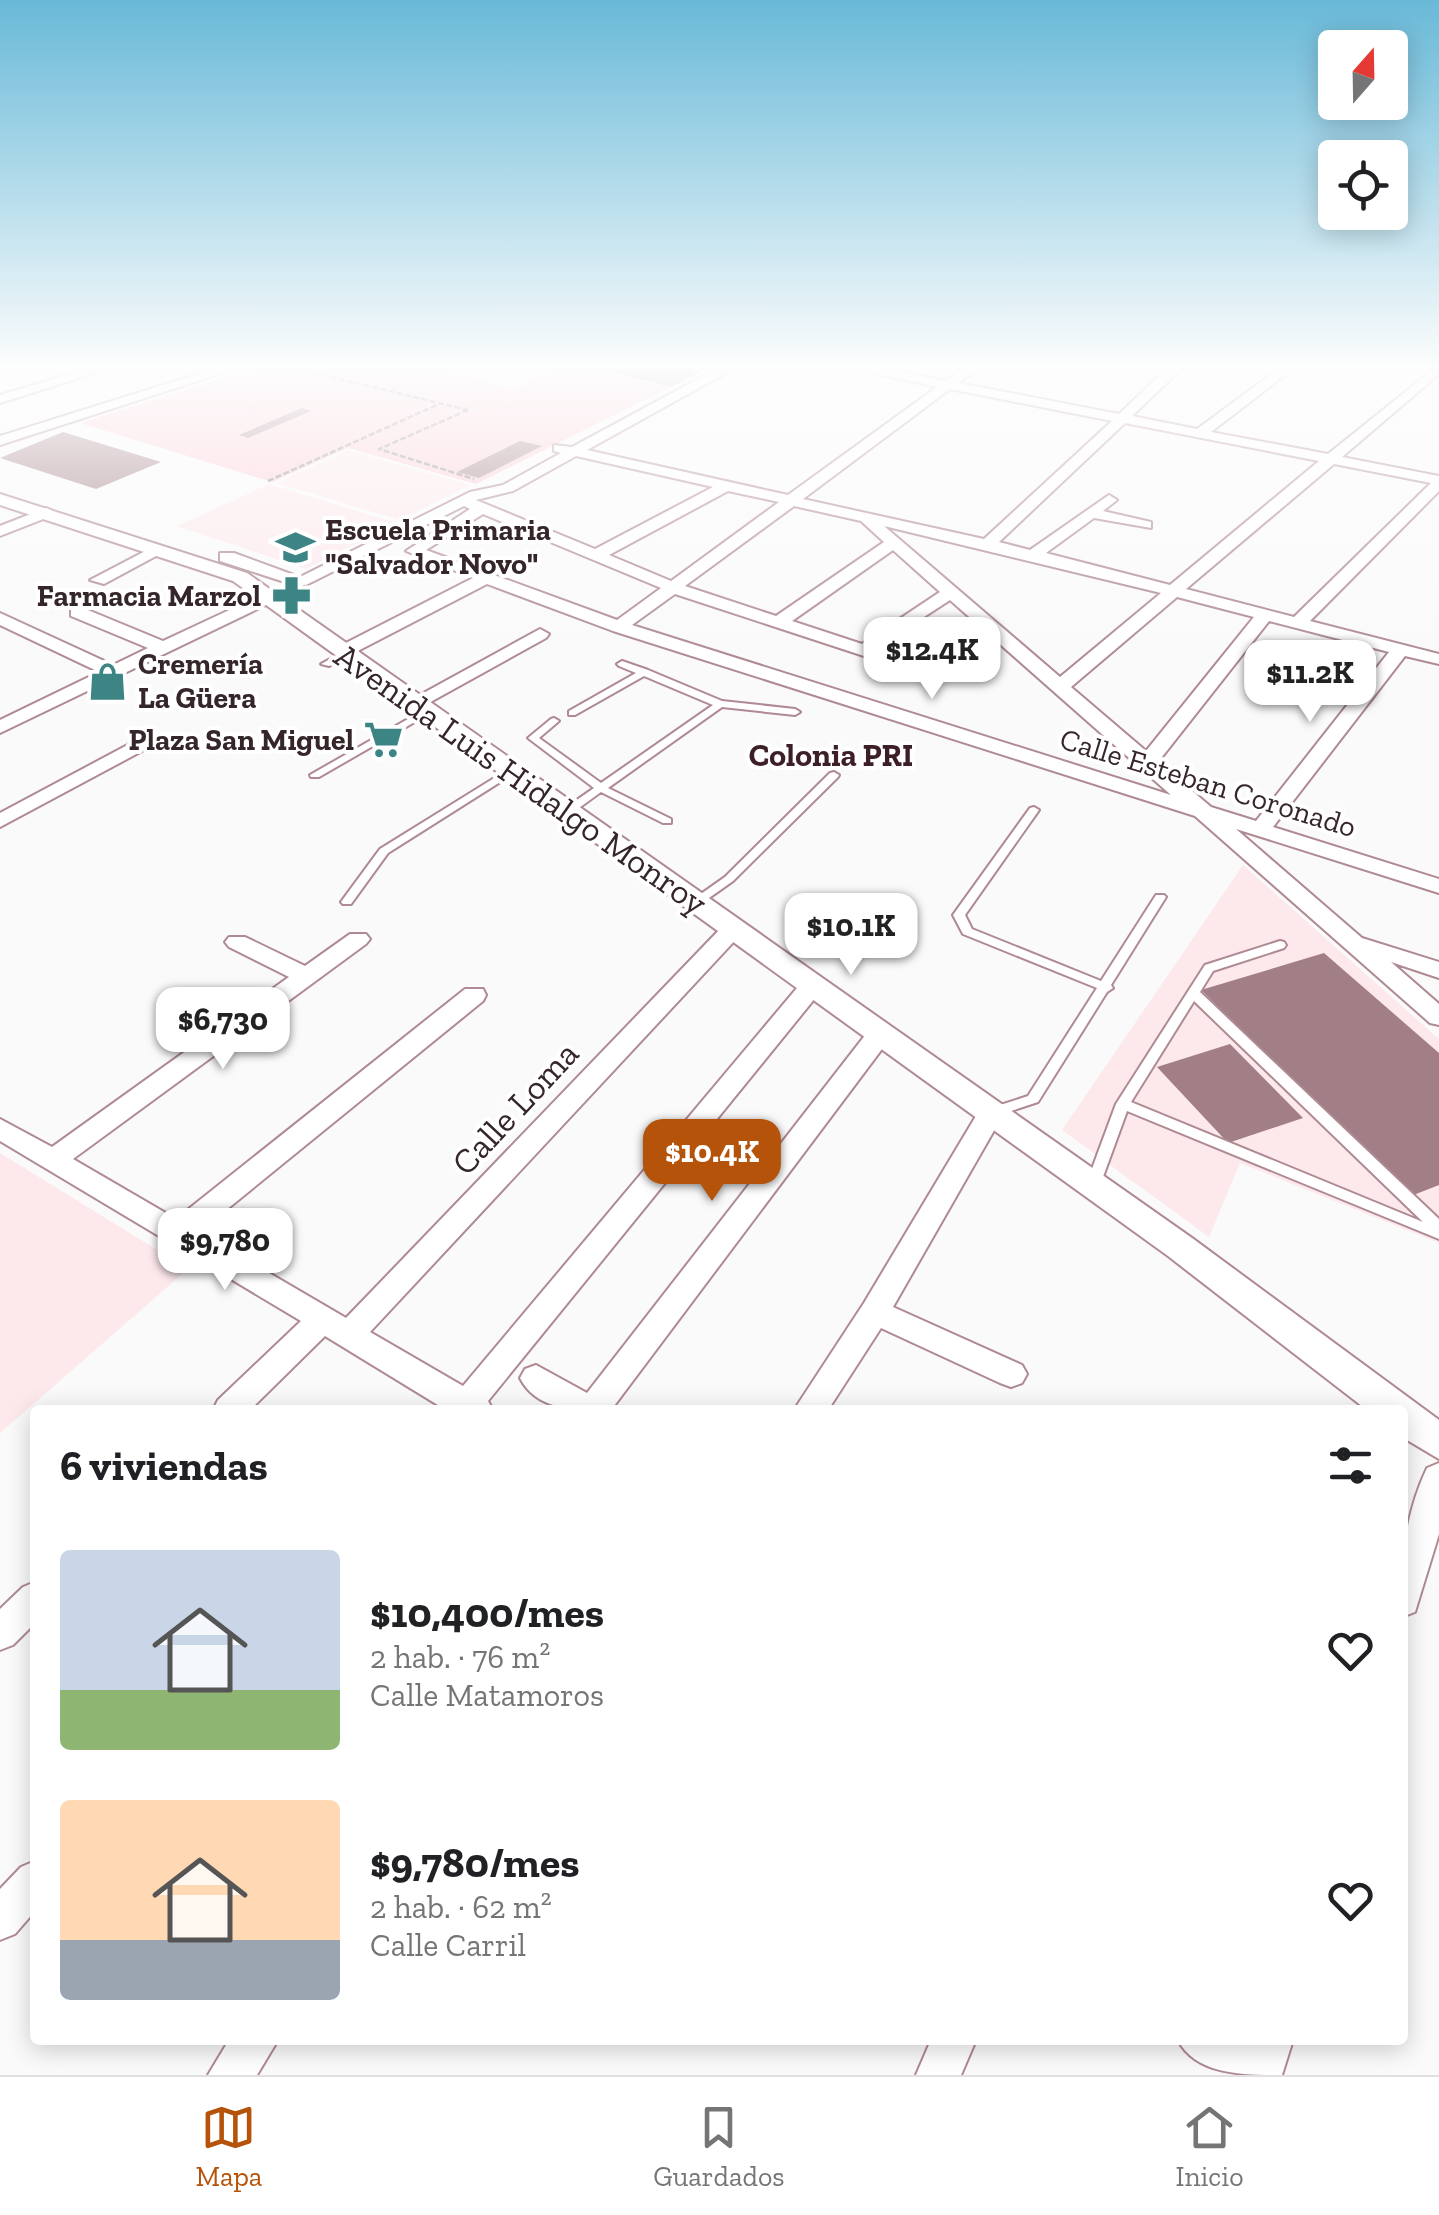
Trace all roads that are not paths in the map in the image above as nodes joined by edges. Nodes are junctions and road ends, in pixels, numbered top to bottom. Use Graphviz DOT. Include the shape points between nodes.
graph roads {
  1 [pos="539,462"];
  2 [pos="549,462"];
  3 [pos="617,462"];
  4 [pos="845,462"];
  5 [pos="1076,462"];
  6 [pos="1327,462"];
  7 [pos="1348,462"];
  8 [pos="1439,482"];
  9 [pos="0,486"];
  10 [pos="724,487"];
  11 [pos="0,498"];
  12 [pos="1109,500"];
  13 [pos="474,501"];
  14 [pos="790,503"];
  15 [pos="46,512"];
  16 [pos="1091,513"];
  17 [pos="868,520"];
  18 [pos="1145,525"];
  19 [pos="0,531"];
  20 [pos="892,544"];
  21 [pos="987,544"];
  22 [pos="162,549"];
  23 [pos="597,555"];
  24 [pos="1033,555"];
  25 [pos="484,579"];
  26 [pos="98,580"];
  27 [pos="300,582"];
  28 [pos="676,588"];
  29 [pos="1178,591"];
  30 [pos="950,593"];
  31 [pos="268,597"];
  32 [pos="77,612"];
  33 [pos="1265,614"];
  34 [pos="0,618"];
  35 [pos="779,622"];
  36 [pos="1298,623"];
  37 [pos="619,627"];
  38 [pos="540,634"];
  39 [pos="166,649"];
  40 [pos="1400,650"];
  41 [pos="338,657"];
  42 [pos="1439,659"];
  43 [pos="622,664"];
  44 [pos="645,672"];
  45 [pos="115,674"];
  46 [pos="1058,688"];
  47 [pos="720,704"];
  48 [pos="423,706"];
  49 [pos="796,712"];
  50 [pos="572,713"];
  51 [pos="554,720"];
  52 [pos="0,727"];
  53 [pos="135,747"];
  54 [pos="1148,762"];
  55 [pos="512,770"];
  56 [pos="315,775"];
  57 [pos="834,776"];
  58 [pos="600,788"];
  59 [pos="1034,810"];
  60 [pos="568,811"];
  61 [pos="1206,816"];
  62 [pos="0,821"];
  63 [pos="667,821"];
  64 [pos="1259,831"];
  65 [pos="1439,886"];
  66 [pos="1160,896"];
  67 [pos="347,902"];
  68 [pos="696,903"];
  69 [pos="732,930"];
  70 [pos="358,939"];
  71 [pos="238,942"];
  72 [pos="1352,942"];
  73 [pos="1280,945"];
  74 [pos="1439,970"];
  75 [pos="308,977"];
  76 [pos="811,987"];
  77 [pos="1106,988"];
  78 [pos="1193,993"];
  79 [pos="474,995"];
  80 [pos="1439,1017"];
  81 [pos="879,1035"];
  82 [pos="1123,1104"];
  83 [pos="990,1113"];
  84 [pos="0,1129"];
  85 [pos="54,1159"];
  86 [pos="1093,1185"];
  87 [pos="1439,1231"];
  88 [pos="180,1232"];
  89 [pos="875,1312"];
  90 [pos="337,1326"];
  91 [pos="1011,1374"];
  92 [pos="536,1378"];
  93 [pos="235,1405"];
  94 [pos="464,1405"];
  95 [pos="471,1405"];
  96 [pos="582,1405"];
  97 [pos="594,1405"];
  98 [pos="813,1405"];
  99 [pos="1391,1405"];
  100 [pos="1408,1418"];
  101 [pos="1439,1442"];
  102 [pos="1439,1478"];
  103 [pos="1408,1580"];
  104 [pos="30,1604"];
  105 [pos="0,1633"];
  106 [pos="30,1887"];
  107 [pos="0,1920"];
  108 [pos="252,2045"];
  109 [pos="952,2045"];
  110 [pos="1208,2045"];
  111 [pos="1269,2045"];
  112 [pos="230,2075"];
  113 [pos="938,2075"];
  114 [pos="1257,2075"];
  1 -- 13 [label="street" via="489,483"];
  2 -- 13 [label="street"];
  3 -- 10 [label="street"];
  4 -- 14 [label="street"];
  5 -- 21 [label="street"];
  6 -- 29 [label="street"];
  7 -- 8 [label="street"];
  8 -- 36 [label="street"];
  9 -- 27 [label="street"];
  10 -- 14 [label="street"];
  10 -- 23 [label="street"];
  11 -- 15 [label="street, Avenida Luis Hidalgo Monroy"];
  12 -- 16 [label="street"];
  13 -- 23 [label="street"];
  13 -- 25 [label="street, Calle Esteban Coronado" via="414,551"];
  13 -- 27 [label="street"];
  14 -- 17 [label="street"];
  14 -- 28 [label="street"];
  15 -- 19 [label="street"];
  15 -- 22 [label="street, Avenida Luis Hidalgo Monroy"];
  16 -- 18 [label="street"];
  16 -- 24 [label="street"];
  17 -- 20 [label="street"];
  17 -- 21 [label="street"];
  20 -- 30 [label="street"];
  20 -- 35 [label="street"];
  21 -- 24 [label="street"];
  22 -- 26 [label="street"];
  22 -- 31 [label="street, Avenida Luis Hidalgo Monroy" via="226,570"];
  23 -- 28 [label="street"];
  24 -- 29 [label="street"];
  25 -- 37 [label="street, Calle Esteban Coronado"];
  25 -- 41 [label="street"];
  27 -- 31 [label="street"];
  28 -- 35 [label="street"];
  28 -- 37 [label="street"];
  29 -- 33 [label="street"];
  29 -- 46 [label="street"];
  30 -- 35 [label="street" via="864,651"];
  30 -- 46 [label="street"];
  31 -- 39 [label="street"];
  31 -- 41 [label="street, Avenida Luis Hidalgo Monroy"];
  32 -- 39 [label="street"];
  33 -- 36 [label="street"];
  33 -- 54 [label="street"];
  34 -- 45 [label="street"];
  36 -- 40 [label="street"];
  37 -- 61 [label="street, Calle Esteban Coronado"];
  38 -- 48 [label="street"];
  39 -- 45 [label="street"];
  40 -- 42 [label="street"];
  40 -- 64 [label="street"];
  41 -- 48 [label="street, Avenida Luis Hidalgo Monroy"];
  43 -- 44 [label="lane"];
  44 -- 47 [label="lane"];
  44 -- 50 [label="lane"];
  45 -- 52 [label="street"];
  46 -- 54 [label="street"];
  47 -- 49 [label="lane"];
  47 -- 58 [label="lane"];
  48 -- 55 [label="street, Avenida Luis Hidalgo Monroy"];
  48 -- 56 [label="lane"];
  51 -- 58 [label="lane" via="533,738"];
  53 -- 62 [label="street"];
  54 -- 61 [label="street"];
  55 -- 60 [label="street, Avenida Luis Hidalgo Monroy"];
  55 -- 67 [label="lane" via="384,851"];
  57 -- 68 [label="lane"];
  58 -- 60 [label="lane"];
  58 -- 63 [label="lane"];
  59 -- 77 [label="lane" via="959,915 967,931"];
  60 -- 68 [label="street, Avenida Luis Hidalgo Monroy"];
  61 -- 64 [label="street, Calle Esteban Coronado"];
  61 -- 72 [label="street"];
  64 -- 65 [label="street, Calle Esteban Coronado"];
  66 -- 77 [label="lane"];
  68 -- 69 [label="street, Avenida Luis Hidalgo Monroy"];
  69 -- 76 [label="street, Avenida Luis Hidalgo Monroy"];
  69 -- 90 [label="street, Calle Loma"];
  70 -- 75 [label="street"];
  71 -- 75 [label="street"];
  72 -- 74 [label="street"];
  72 -- 80 [label="street"];
  73 -- 78 [label="lane" via="1209,968"];
  75 -- 85 [label="street"];
  76 -- 81 [label="street, Avenida Luis Hidalgo Monroy"];
  76 -- 95 [label="street"];
  77 -- 83 [label="lane" via="1033,1099"];
  78 -- 82 [label="lane"];
  78 -- 87 [label="lane"];
  79 -- 88 [label="street"];
  81 -- 83 [label="street, Avenida Luis Hidalgo Monroy"];
  81 -- 97 [label="street"];
  82 -- 86 [label="lane"];
  82 -- 87 [label="lane"];
  83 -- 86 [label="street, Avenida Luis Hidalgo Monroy"];
  83 -- 89 [label="street"];
  84 -- 85 [label="street"];
  85 -- 88 [label="street"];
  86 -- 99 [label="street, Avenida Luis Hidalgo Monroy"];
  88 -- 90 [label="street"];
  89 -- 91 [label="street"];
  89 -- 98 [label="street"];
  90 -- 93 [label="street, Calle Loma"];
  90 -- 94 [label="street"];
  92 -- 96 [label="street"];
  100 -- 101 [label="street, Avenida Luis Hidalgo Monroy"];
  102 -- 103 [label="street"];
  104 -- 105 [label="street"];
  106 -- 107 [label="street"];
  108 -- 112 [label="street"];
  109 -- 113 [label="street"];
  110 -- 114 [label="street"];
  111 -- 114 [label="street"];
}
